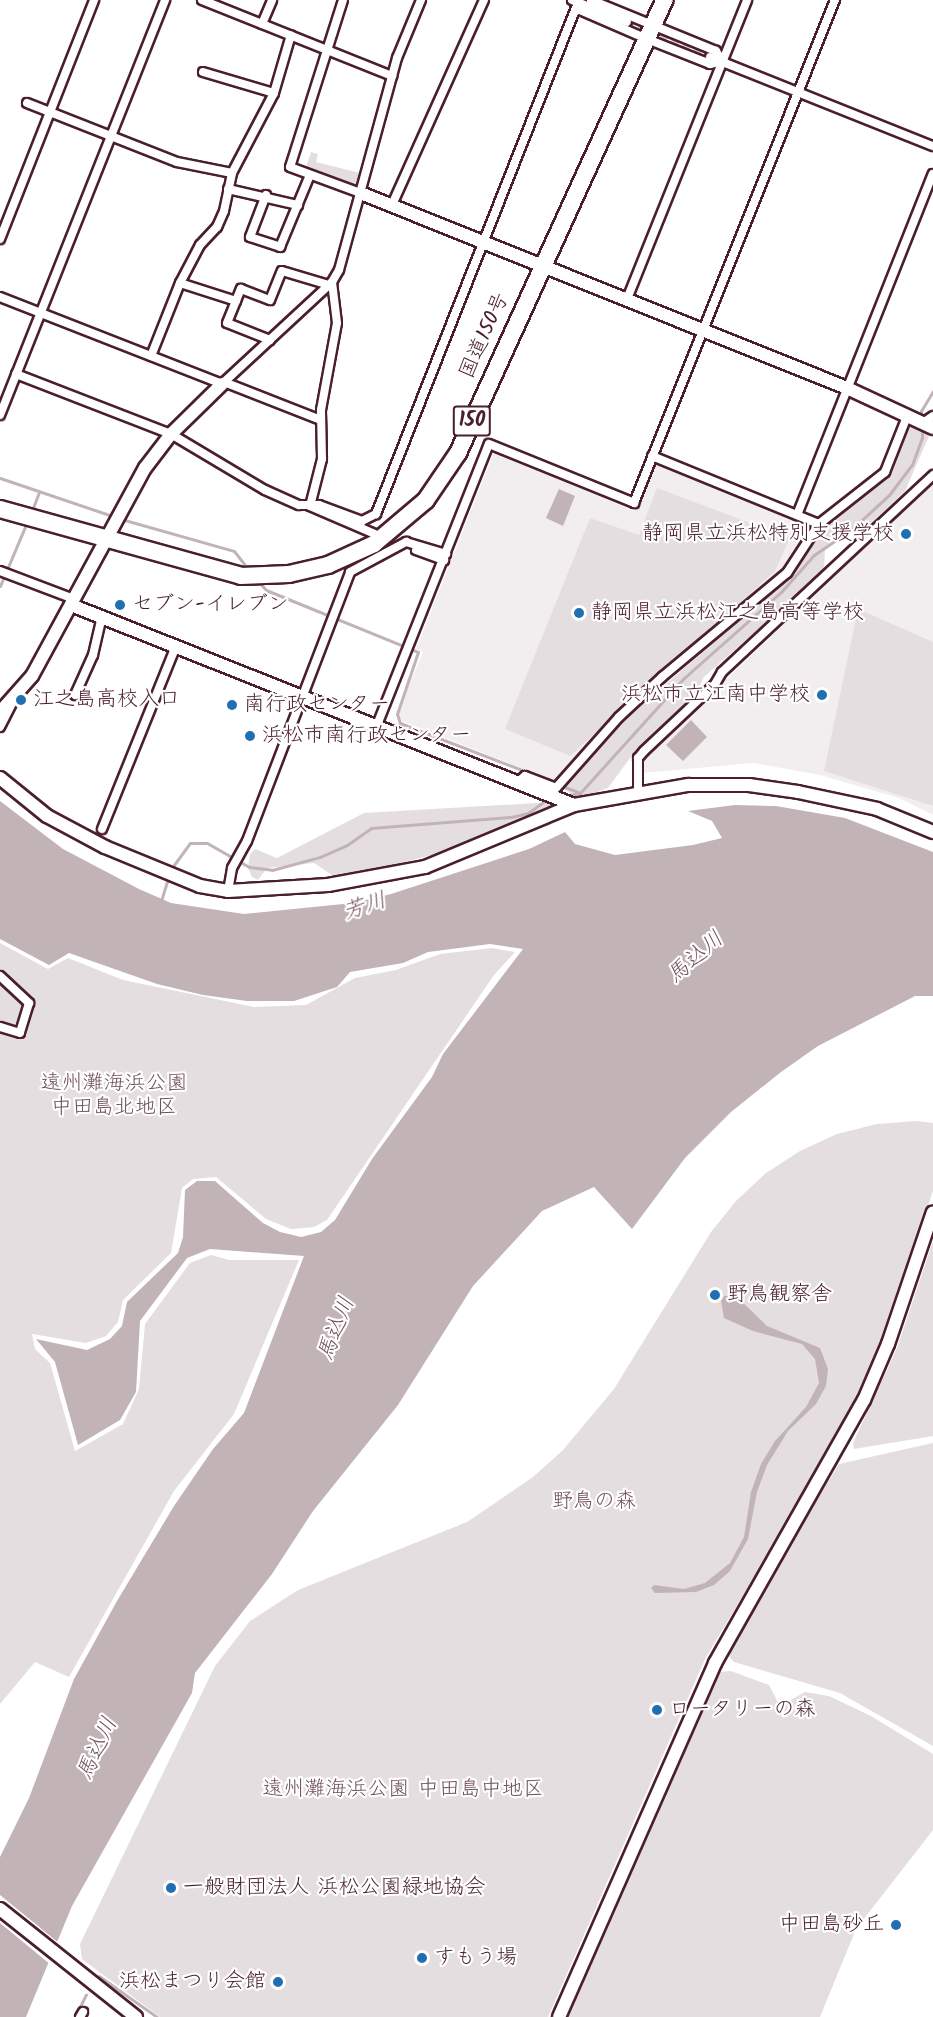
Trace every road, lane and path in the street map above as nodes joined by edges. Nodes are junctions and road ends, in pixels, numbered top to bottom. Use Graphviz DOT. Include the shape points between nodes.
graph roads {
  1 [pos="94,0"];
  2 [pos="165,0"];
  3 [pos="202,0"];
  4 [pos="272,0"];
  5 [pos="343,0"];
  6 [pos="421,0"];
  7 [pos="484,0"];
  8 [pos="591,0"];
  9 [pos="664,0"];
  10 [pos="747,0"];
  11 [pos="835,0"];
  12 [pos="578,1"];
  13 [pos="627,22"];
  14 [pos="262,24"];
  15 [pos="650,32"];
  16 [pos="291,35"];
  17 [pos="326,50"];
  18 [pos="710,57"];
  19 [pos="722,61"];
  20 [pos="204,72"];
  21 [pos="392,76"];
  22 [pos="798,91"];
  23 [pos="274,93"];
  24 [pos="27,103"];
  25 [pos="50,112"];
  26 [pos="110,137"];
  27 [pos="933,146"];
  28 [pos="232,173"];
  29 [pos="933,174"];
  30 [pos="310,175"];
  31 [pos="228,189"];
  32 [pos="363,194"];
  33 [pos="266,195"];
  34 [pos="298,205"];
  35 [pos="391,207"];
  36 [pos="0,239"];
  37 [pos="483,240"];
  38 [pos="542,265"];
  39 [pos="180,283"];
  40 [pos="330,283"];
  41 [pos="0,297"];
  42 [pos="627,299"];
  43 [pos="236,301"];
  44 [pos="40,313"];
  45 [pos="703,330"];
  46 [pos="270,340"];
  47 [pos="151,356"];
  48 [pos="16,374"];
  49 [pos="223,383"];
  50 [pos="847,388"];
  51 [pos="908,414"];
  52 [pos="0,415"];
  53 [pos="321,420"];
  54 [pos="930,422"];
  55 [pos="171,434"];
  56 [pos="652,456"];
  57 [pos="933,475"];
  58 [pos="310,506"];
  59 [pos="0,510"];
  60 [pos="797,515"];
  61 [pos="819,524"];
  62 [pos="375,534"];
  63 [pos="105,540"];
  64 [pos="409,547"];
  65 [pos="445,557"];
  66 [pos="0,571"];
  67 [pos="73,602"];
  68 [pos="102,616"];
  69 [pos="176,646"];
  70 [pos="75,695"];
  71 [pos="303,696"];
  72 [pos="16,697"];
  73 [pos="0,712"];
  74 [pos="377,725"];
  75 [pos="0,727"];
  76 [pos="0,778"];
  77 [pos="518,782"];
  78 [pos="638,792"];
  79 [pos="574,805"];
  80 [pos="102,829"];
  81 [pos="933,832"];
  82 [pos="228,891"];
  83 [pos="0,976"];
  84 [pos="0,1027"];
  85 [pos="933,1212"];
  86 [pos="0,1909"];
  87 [pos="129,2015"];
  88 [pos="559,2017"];
  1 -- 25 [label="street"];
  2 -- 26 [label="street"];
  3 -- 14 [label="street"];
  4 -- 14 [label="street"];
  5 -- 17 [label="street"];
  6 -- 21 [label="street"];
  7 -- 35 [label="street"];
  8 -- 15 [label="street"];
  9 -- 15 [label="highway, 国道150号 / 150"];
  10 -- 19 [label="street"];
  11 -- 22 [label="street"];
  12 -- 13 [label="street"];
  12 -- 15 [label="street" via="580,10"];
  12 -- 37 [label="street"];
  14 -- 16 [label="street"];
  15 -- 19 [label="street" via="716,51"];
  15 -- 19 [label="street" via="710,64"];
  15 -- 38 [label="highway, 国道150号 / 150"];
  16 -- 17 [label="street"];
  16 -- 23 [label="street"];
  17 -- 21 [label="street"];
  17 -- 30 [label="street" via="290,167"];
  18 -- 19 [label="street"];
  19 -- 22 [label="street"];
  19 -- 42 [label="street"];
  20 -- 23 [label="street"];
  21 -- 32 [label="street"];
  22 -- 27 [label="street"];
  22 -- 45 [label="street"];
  23 -- 28 [label="street"];
  24 -- 25 [label="street"];
  25 -- 26 [label="street"];
  25 -- 36 [label="street"];
  26 -- 28 [label="street" via="177,162"];
  26 -- 44 [label="street"];
  28 -- 31 [label="street"];
  29 -- 50 [label="street"];
  30 -- 32 [label="street"];
  30 -- 34 [label="street"];
  31 -- 33 [label="street"];
  31 -- 39 [label="street" via="217,226 200,245"];
  32 -- 35 [label="street"];
  32 -- 40 [label="street" via="346,253"];
  33 -- 34 [label="street"];
  33 -- 34 [label="street" via="250,237 280,247"];
  35 -- 37 [label="street"];
  37 -- 38 [label="street"];
  37 -- 58 [label="street" via="376,514 362,521 319,505"];
  38 -- 42 [label="street"];
  38 -- 63 [label="highway, 国道150号 / 150" via="458,453 426,500 374,544 328,566 288,574 241,576"];
  39 -- 43 [label="street"];
  39 -- 47 [label="street"];
  40 -- 43 [label="street" via="282,272 270,300 241,289"];
  40 -- 46 [label="street"];
  40 -- 53 [label="street" via="337,322"];
  41 -- 44 [label="street"];
  42 -- 45 [label="street"];
  43 -- 46 [label="street" via="227,323"];
  44 -- 47 [label="street"];
  44 -- 48 [label="street"];
  45 -- 50 [label="street"];
  45 -- 56 [label="street"];
  46 -- 49 [label="street"];
  47 -- 49 [label="street"];
  48 -- 52 [label="street"];
  48 -- 55 [label="street"];
  49 -- 53 [label="street"];
  49 -- 55 [label="street"];
  50 -- 51 [label="street"];
  50 -- 60 [label="street"];
  51 -- 54 [label="street"];
  51 -- 61 [label="street" via="885,472"];
  53 -- 58 [label="street" via="322,459"];
  55 -- 58 [label="street" via="265,490"];
  55 -- 63 [label="street" via="145,468"];
  56 -- 60 [label="street"];
  56 -- 65 [label="street" via="634,503 489,444"];
  57 -- 78 [label="street" via="722,672 715,684 644,751 638,758"];
  58 -- 62 [label="street"];
  59 -- 63 [label="highway, 国道150号 / 150"];
  60 -- 61 [label="street"];
  61 -- 77 [label="street" via="787,573 619,717 556,788 525,776"];
  63 -- 67 [label="street"];
  64 -- 65 [label="street"];
  65 -- 71 [label="street" via="406,542 350,572"];
  65 -- 74 [label="street"];
  66 -- 67 [label="street"];
  67 -- 68 [label="street"];
  67 -- 72 [label="street"];
  68 -- 69 [label="street"];
  68 -- 70 [label="street" via="93,655"];
  69 -- 71 [label="street"];
  69 -- 80 [label="street"];
  71 -- 74 [label="street"];
  71 -- 82 [label="street" via="247,841 232,868"];
  72 -- 73 [label="street"];
  72 -- 75 [label="street"];
  74 -- 77 [label="street"];
  76 -- 82 [label="street" via="47,816 105,847 200,886"];
  77 -- 79 [label="street"];
  78 -- 79 [label="street"];
  78 -- 81 [label="street" via="688,784 777,789 877,809"];
  79 -- 82 [label="street" via="425,867 328,885"];
  83 -- 84 [label="street" via="29,1004 20,1033"];
  85 -- 88 [label="street" via="888,1344 864,1400 720,1653"];
  86 -- 87 [label="street"];
}
